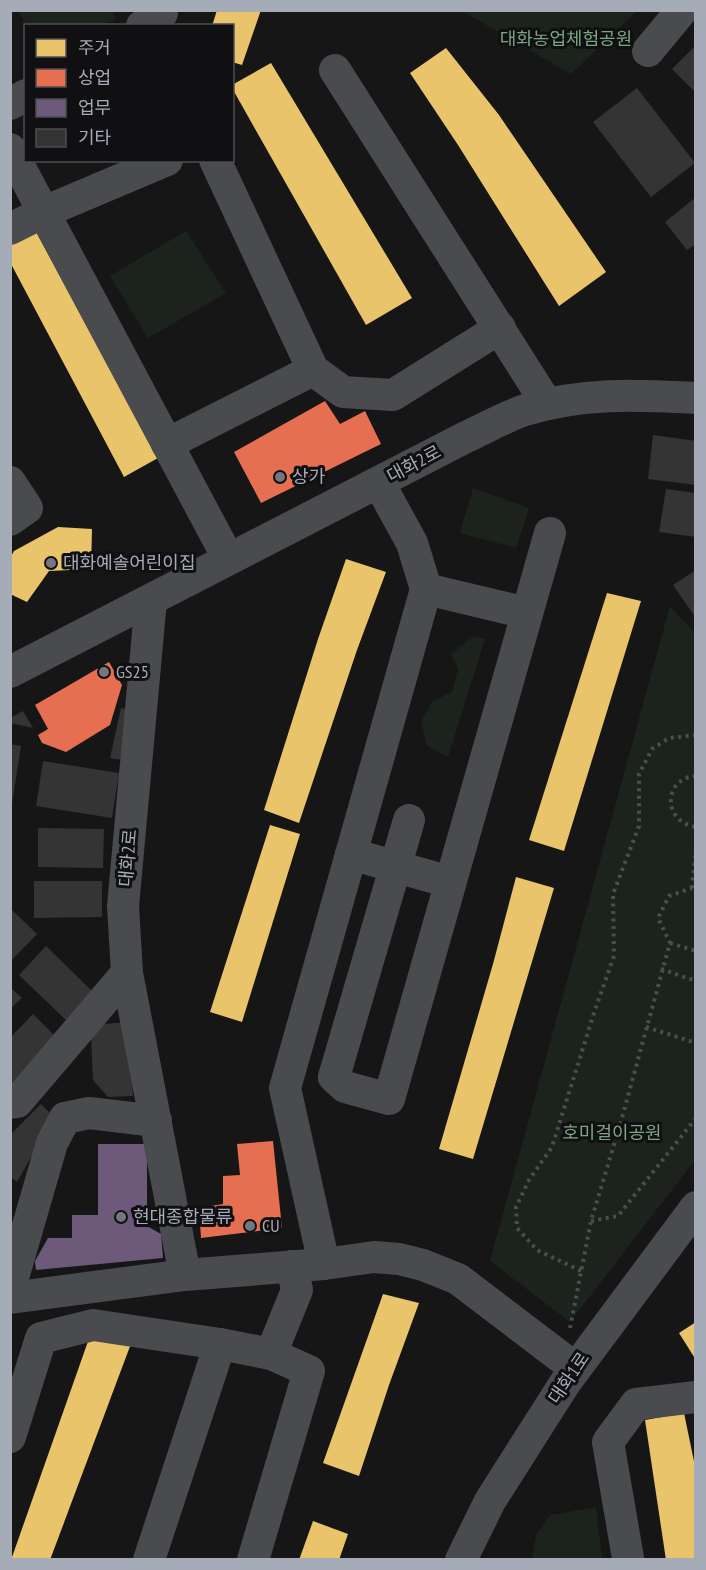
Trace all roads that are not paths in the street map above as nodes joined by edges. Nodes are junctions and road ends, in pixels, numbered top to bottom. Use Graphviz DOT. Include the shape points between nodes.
graph roads {
  1 [pos="682,10"];
  2 [pos="648,51"];
  3 [pos="335,70"];
  4 [pos="24,96"];
  5 [pos="10,104"];
  6 [pos="10,149"];
  7 [pos="162,162"];
  8 [pos="216,162"];
  9 [pos="44,212"];
  10 [pos="10,229"];
  11 [pos="500,328"];
  12 [pos="313,370"];
  13 [pos="696,398"];
  14 [pos="547,404"];
  15 [pos="167,444"];
  16 [pos="10,482"];
  17 [pos="379,483"];
  18 [pos="10,520"];
  19 [pos="550,533"];
  20 [pos="228,558"];
  21 [pos="426,589"];
  22 [pos="151,600"];
  23 [pos="527,613"];
  24 [pos="10,672"];
  25 [pos="409,820"];
  26 [pos="351,854"];
  27 [pos="395,867"];
  28 [pos="450,882"];
  29 [pos="127,974"];
  30 [pos="10,1103"];
  31 [pos="156,1121"];
  32 [pos="696,1207"];
  33 [pos="324,1263"];
  34 [pos="292,1266"];
  35 [pos="185,1275"];
  36 [pos="10,1288"];
  37 [pos="10,1298"];
  38 [pos="220,1344"];
  39 [pos="271,1354"];
  40 [pos="575,1368"];
  41 [pos="696,1397"];
  42 [pos="10,1437"];
  43 [pos="628,1558"];
  44 [pos="149,1560"];
  45 [pos="253,1560"];
  46 [pos="461,1560"];
  1 -- 2 [label="street"];
  3 -- 11 [label="street"];
  4 -- 5 [label="street"];
  6 -- 9 [label="street"];
  7 -- 9 [label="street"];
  8 -- 12 [label="street"];
  9 -- 10 [label="street"];
  9 -- 15 [label="street"];
  11 -- 12 [label="street" via="393,394 342,392"];
  11 -- 14 [label="street"];
  12 -- 15 [label="street"];
  13 -- 14 [label="street, 대화2로" via="603,395"];
  14 -- 17 [label="street, 대화2로" via="466,437"];
  15 -- 20 [label="street"];
  16 -- 18 [label="street" via="27,508"];
  17 -- 20 [label="street, 대화2로"];
  17 -- 21 [label="street" via="412,543"];
  19 -- 23 [label="street"];
  20 -- 22 [label="street, 대화2로"];
  21 -- 23 [label="street"];
  21 -- 26 [label="street"];
  22 -- 24 [label="street, 대화2로"];
  22 -- 29 [label="street, 대화2로" via="123,906"];
  23 -- 28 [label="street"];
  25 -- 27 [label="street"];
  26 -- 27 [label="street"];
  26 -- 33 [label="street" via="285,1089"];
  27 -- 28 [label="street"];
  27 -- 28 [label="street" via="334,1077 345,1086 389,1099"];
  29 -- 30 [label="street" via="17,1102"];
  29 -- 31 [label="street, 대화2로"];
  31 -- 35 [label="street, 대화2로"];
  31 -- 36 [label="street" via="89,1113 65,1118 52,1143"];
  32 -- 40 [label="street, 대화1로"];
  33 -- 34 [label="street"];
  33 -- 40 [label="street" via="374,1257 399,1259 443,1272 472,1289"];
  34 -- 35 [label="street"];
  34 -- 39 [label="street" via="297,1290"];
  35 -- 37 [label="street"];
  38 -- 39 [label="street"];
  38 -- 42 [label="street" via="93,1325 41,1338"];
  38 -- 44 [label="street"];
  39 -- 45 [label="street" via="309,1371"];
  40 -- 46 [label="street, 대화1로" via="490,1501"];
  41 -- 43 [label="street" via="636,1404 608,1442"];
}
